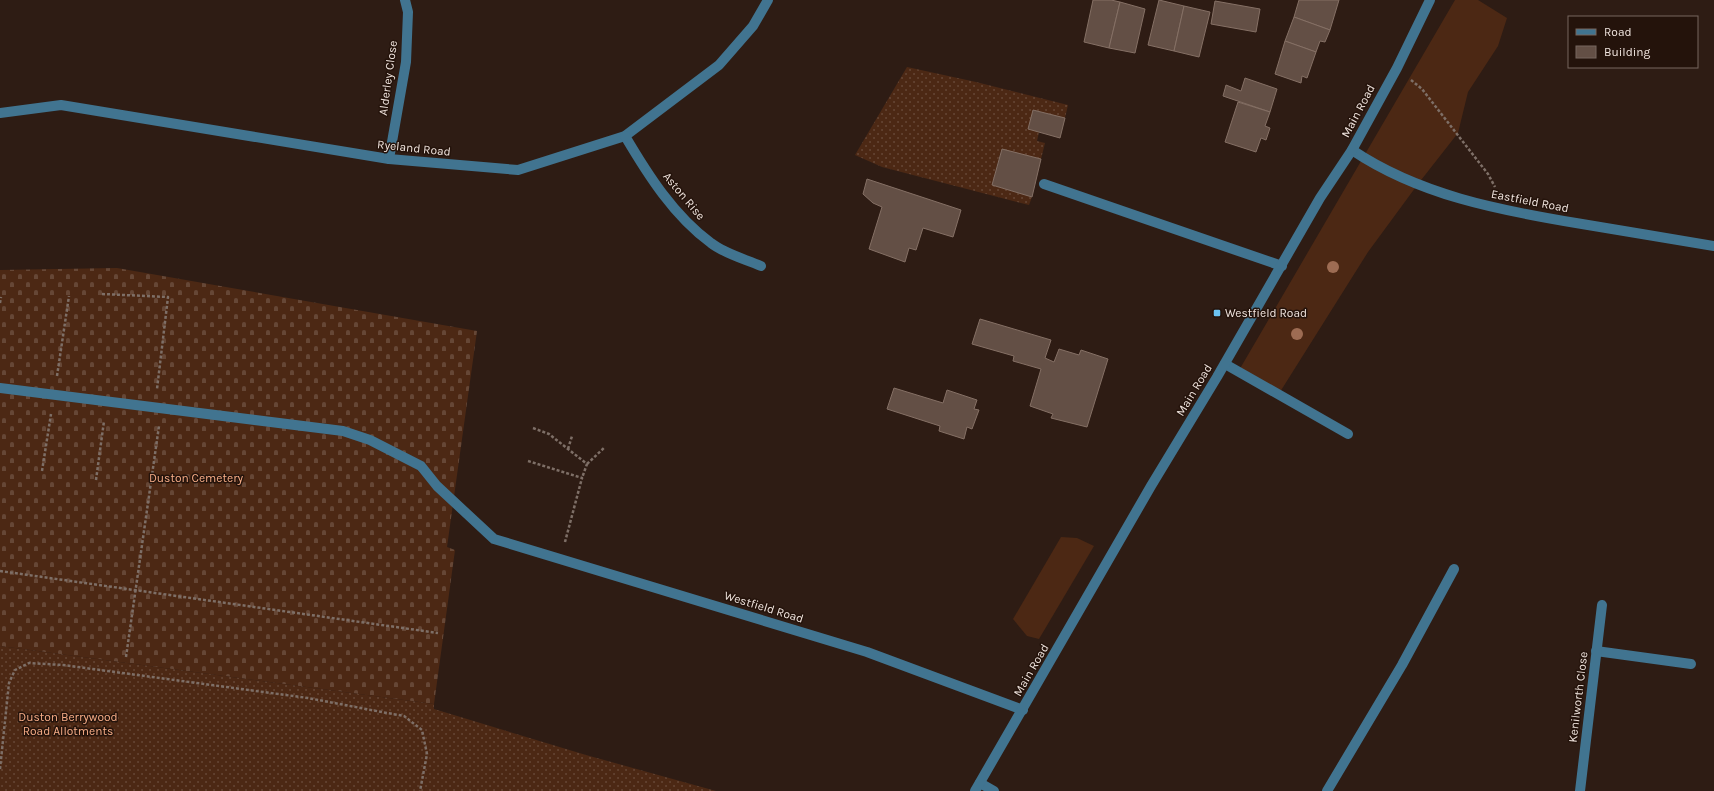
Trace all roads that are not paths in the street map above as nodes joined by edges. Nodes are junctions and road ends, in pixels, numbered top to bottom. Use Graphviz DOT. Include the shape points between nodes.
graph roads {
  1 [pos="405,0"];
  2 [pos="768,0"];
  3 [pos="1430,0"];
  4 [pos="0,113"];
  5 [pos="625,136"];
  6 [pos="1352,150"];
  7 [pos="389,159"];
  8 [pos="1044,184"];
  9 [pos="1714,246"];
  10 [pos="761,266"];
  11 [pos="1282,266"];
  12 [pos="1225,364"];
  13 [pos="0,388"];
  14 [pos="1348,434"];
  15 [pos="1454,569"];
  16 [pos="1602,605"];
  17 [pos="1596,651"];
  18 [pos="1691,664"];
  19 [pos="1023,710"];
  20 [pos="978,787"];
  21 [pos="994,791"];
  22 [pos="1327,791"];
  23 [pos="1580,791"];
  1 -- 7 [label="street, Alderley Close" via="408,12 406,62"];
  2 -- 5 [label="street, Ryeland Road" via="753,26 719,65"];
  3 -- 6 [label="street, Main Road" via="1397,68"];
  4 -- 7 [label="street, Ryeland Road" via="61,105"];
  5 -- 7 [label="street, Ryeland Road" via="518,170"];
  5 -- 10 [label="street, Aston Rise" via="657,186 685,221 712,244"];
  6 -- 9 [label="street, Eastfield Road" via="1370,162 1460,200 1507,211"];
  6 -- 11 [label="street, Main Road" via="1320,198"];
  8 -- 11 [label="street"];
  11 -- 12 [label="street, Main Road"];
  12 -- 14 [label="street"];
  12 -- 19 [label="street, Main Road" via="1151,486"];
  13 -- 19 [label="street, Westfield Road" via="343,431 370,440 421,466 437,486 494,540 867,652"];
  15 -- 22 [label="street" via="1402,665"];
  16 -- 17 [label="street, Kenilworth Close"];
  17 -- 18 [label="street"];
  17 -- 23 [label="street, Kenilworth Close"];
  19 -- 20 [label="street, Main Road"];
  20 -- 21 [label="street"];
}
